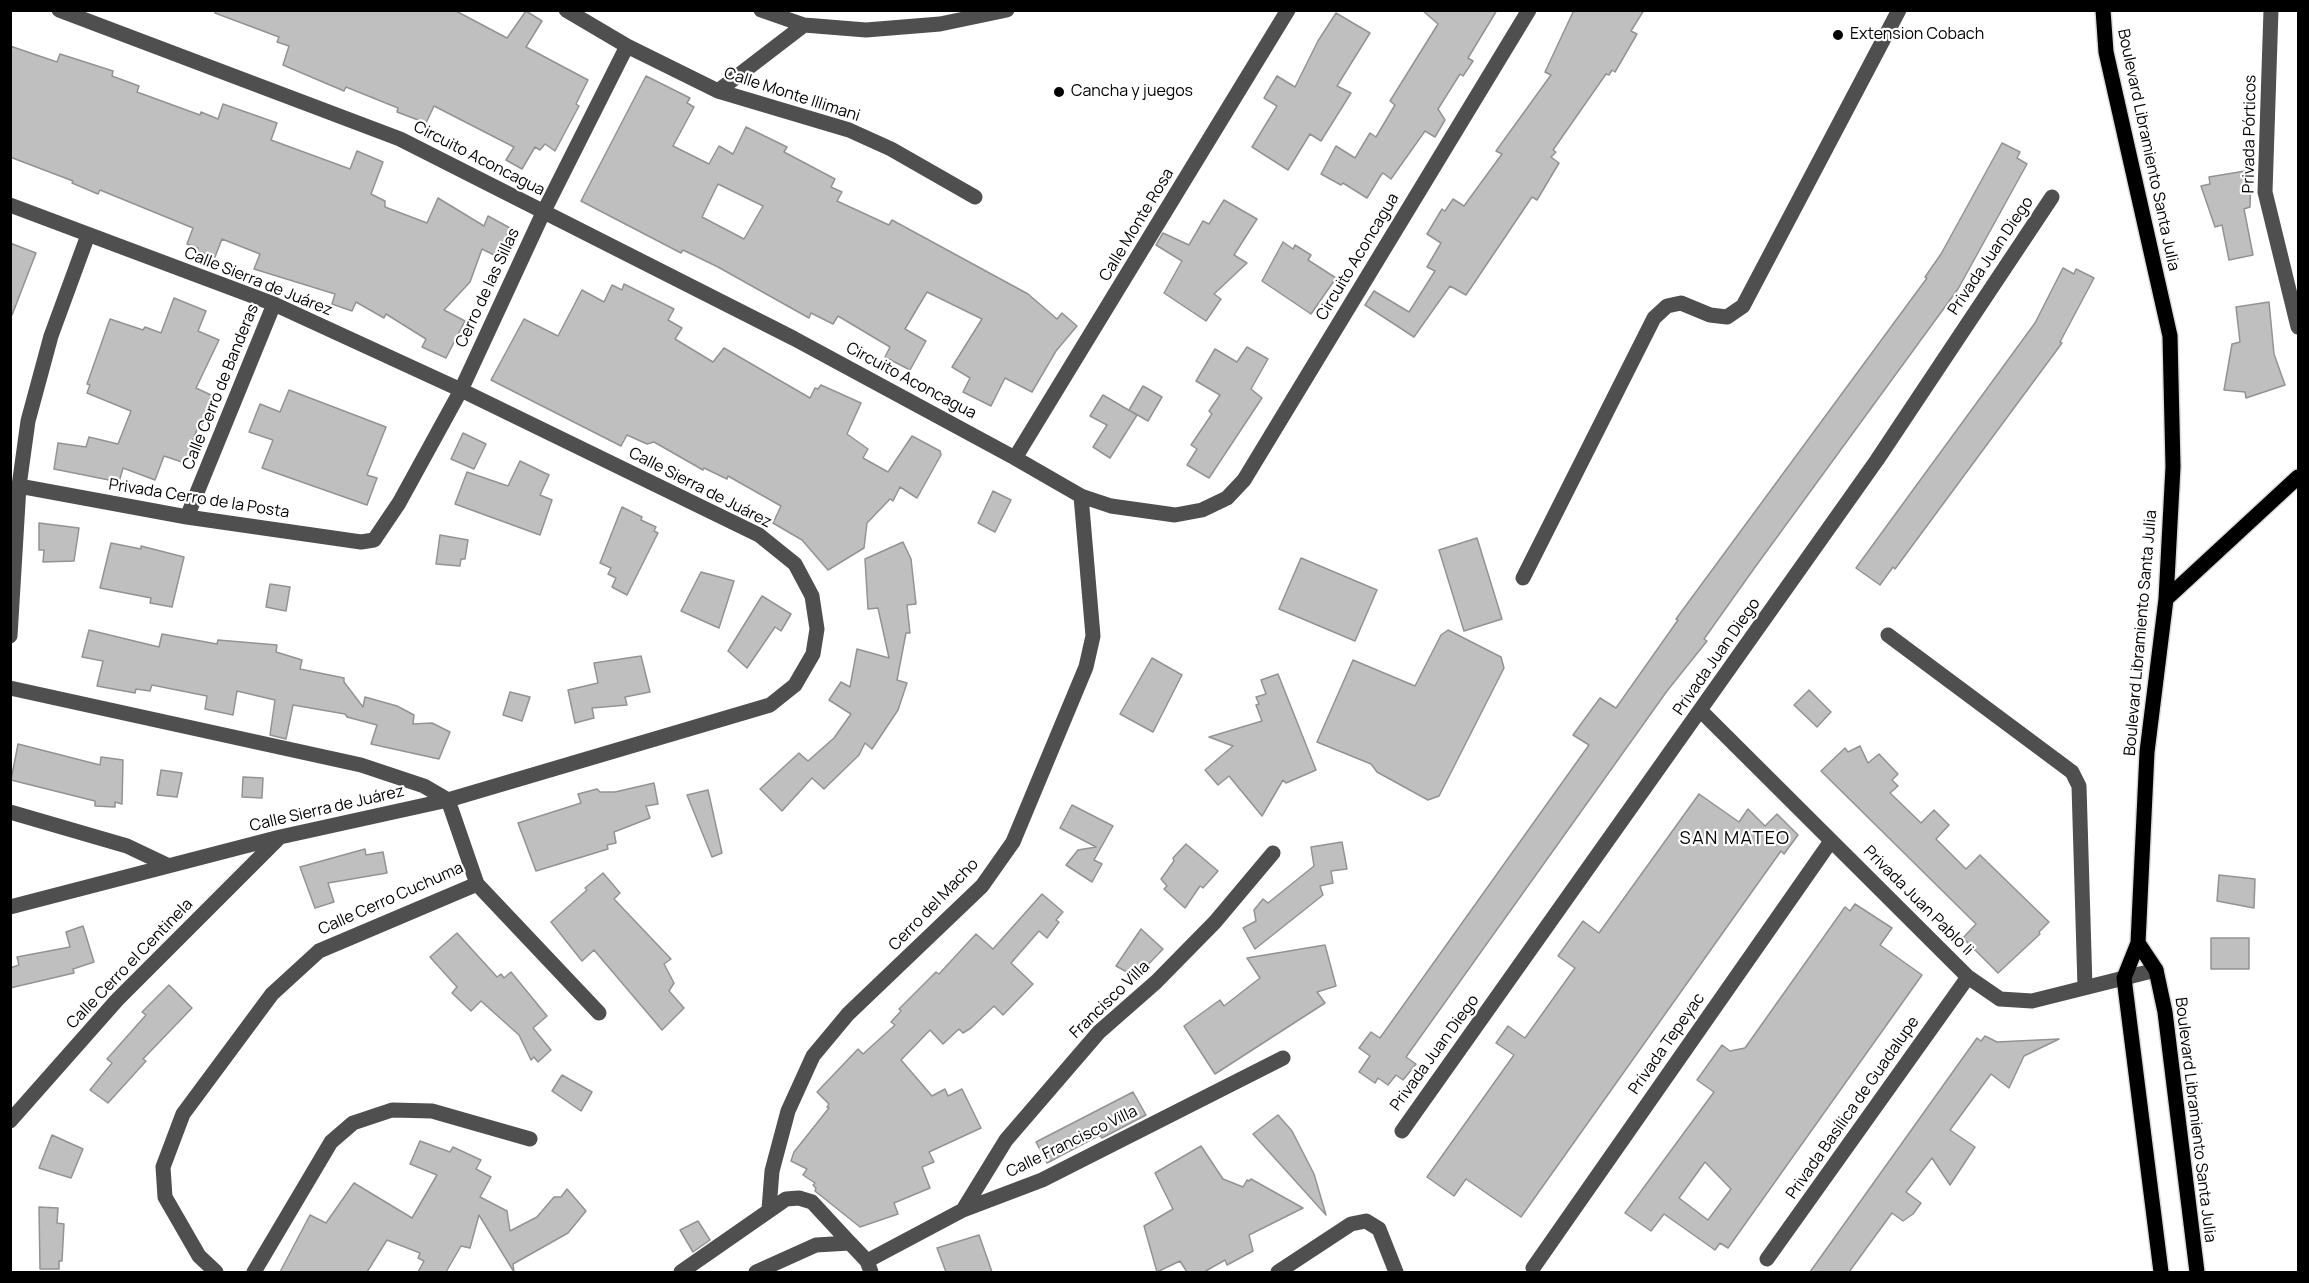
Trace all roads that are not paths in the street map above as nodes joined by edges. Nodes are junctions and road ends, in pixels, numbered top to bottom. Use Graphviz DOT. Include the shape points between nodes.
graph roads {
  1 [pos="59,10"];
  2 [pos="566,10"];
  3 [pos="761,10"];
  4 [pos="1007,10"];
  5 [pos="1288,10"];
  6 [pos="1529,10"];
  7 [pos="1899,10"];
  8 [pos="2103,10"];
  9 [pos="2271,10"];
  10 [pos="804,25"];
  11 [pos="627,46"];
  12 [pos="718,91"];
  13 [pos="975,197"];
  14 [pos="2052,197"];
  15 [pos="10,205"];
  16 [pos="543,213"];
  17 [pos="88,235"];
  18 [pos="274,304"];
  19 [pos="2298,327"];
  20 [pos="461,390"];
  21 [pos="1015,458"];
  22 [pos="2298,477"];
  23 [pos="19,486"];
  24 [pos="1081,496"];
  25 [pos="188,517"];
  26 [pos="374,540"];
  27 [pos="1524,578"];
  28 [pos="2166,599"];
  29 [pos="1888,635"];
  30 [pos="10,636"];
  31 [pos="10,687"];
  32 [pos="1701,711"];
  33 [pos="448,800"];
  34 [pos="10,812"];
  35 [pos="280,837"];
  36 [pos="1831,841"];
  37 [pos="1273,853"];
  38 [pos="167,865"];
  39 [pos="477,884"];
  40 [pos="10,907"];
  41 [pos="2138,943"];
  42 [pos="2157,970"];
  43 [pos="1968,977"];
  44 [pos="2124,978"];
  45 [pos="2085,987"];
  46 [pos="599,1013"];
  47 [pos="1283,1058"];
  48 [pos="10,1121"];
  49 [pos="1402,1131"];
  50 [pos="530,1139"];
  51 [pos="769,1209"];
  52 [pos="963,1210"];
  53 [pos="850,1243"];
  54 [pos="1767,1259"];
  55 [pos="869,1267"];
  56 [pos="1533,1268"];
  57 [pos="216,1272"];
  58 [pos="254,1272"];
  59 [pos="681,1272"];
  60 [pos="756,1272"];
  61 [pos="1278,1272"];
  62 [pos="1396,1272"];
  63 [pos="2161,1272"];
  64 [pos="2197,1272"];
  1 -- 16 [label="street, Circuito Aconcagua" via="400,139"];
  2 -- 11 [label="street, Calle Monte Illimani"];
  3 -- 10 [label="street"];
  4 -- 10 [label="street" via="940,24 866,30"];
  5 -- 21 [label="street, Calle Monte Rosa"];
  6 -- 24 [label="street, Circuito Aconcagua" via="1250,471 1233,492 1202,510 1175,515 1111,506"];
  7 -- 27 [label="street" via="1743,306 1727,317 1710,315 1681,303 1667,306 1654,318"];
  8 -- 28 [label="main road, Boulevard Libramiento Santa Julia" via="2106,52 2170,336 2173,467"];
  9 -- 19 [label="street, Privada Pórticos" via="2265,192"];
  10 -- 12 [label="street"];
  11 -- 12 [label="street, Calle Monte Illimani"];
  11 -- 16 [label="street, Cerro de las Sillas"];
  12 -- 13 [label="street, Calle Monte Illimani" via="849,130"];
  14 -- 32 [label="street, Privada Juan Diego" via="1877,460"];
  15 -- 17 [label="street, Calle Sierra de Juárez"];
  16 -- 20 [label="street, Cerro de las Sillas"];
  16 -- 21 [label="street, Circuito Aconcagua" via="793,338"];
  17 -- 18 [label="street, Calle Sierra de Juárez"];
  17 -- 23 [label="street" via="51,336 28,421"];
  18 -- 20 [label="street, Calle Sierra de Juárez"];
  18 -- 25 [label="street, Calle Cerro de Banderas"];
  20 -- 26 [label="street, Cerro de las Sillas" via="399,503"];
  20 -- 33 [label="street, Calle Sierra de Juárez" via="759,535 795,564 812,596 817,629 813,654 795,685 770,705"];
  21 -- 24 [label="street, Circuito Aconcagua"];
  22 -- 28 [label="main road"];
  23 -- 25 [label="street, Privada Cerro de la Posta"];
  23 -- 30 [label="street"];
  24 -- 51 [label="street, Cerro del Macho" via="1094,636 1086,667 1013,842 982,886 848,1014 813,1056 788,1111 772,1171"];
  25 -- 26 [label="street, Privada Cerro de la Posta" via="361,542"];
  28 -- 41 [label="main road, Boulevard Libramiento Santa Julia" via="2147,752"];
  29 -- 45 [label="street" via="2072,772 2079,786"];
  31 -- 33 [label="street" via="362,765 397,775"];
  32 -- 36 [label="street, Privada Juan Pablo Ii"];
  32 -- 49 [label="street, Privada Juan Diego"];
  33 -- 35 [label="street, Calle Sierra de Juárez"];
  33 -- 39 [label="street, Calle Cerro Cuchuma"];
  34 -- 38 [label="street" via="127,846"];
  35 -- 38 [label="street, Calle Sierra de Juárez"];
  35 -- 48 [label="street, Calle Cerro el Centinela" via="117,1000"];
  36 -- 43 [label="street, Privada Juan Pablo Ii"];
  36 -- 56 [label="street, Privada Tepeyac"];
  37 -- 52 [label="street, Francisco Villa" via="1215,922 1091,1041 1006,1140"];
  38 -- 40 [label="street, Calle Sierra de Juárez"];
  39 -- 46 [label="street"];
  39 -- 57 [label="street, Calle Cerro Cuchuma" via="319,951 272,994 183,1114 163,1167 165,1197 199,1256"];
  41 -- 42 [label="main road, Boulevard Libramiento Santa Julia"];
  41 -- 44 [label="main road, Boulevard Libramiento Santa Julia"];
  42 -- 44 [label="street, Privada Juan Pablo Ii"];
  42 -- 64 [label="main road, Boulevard Libramiento Santa Julia"];
  43 -- 45 [label="street, Privada Juan Pablo Ii" via="2000,999 2032,1001"];
  43 -- 54 [label="street, Privada Basílica de Guadalupe"];
  44 -- 45 [label="street, Privada Juan Pablo Ii"];
  44 -- 63 [label="main road, Boulevard Libramiento Santa Julia"];
  47 -- 52 [label="street, Calle Francisco Villa" via="1042,1180"];
  50 -- 58 [label="street" via="432,1112 393,1110 353,1123 331,1142"];
  51 -- 53 [label="street, Calle Francisco Villa" via="786,1199 812,1202"];
  51 -- 59 [label="street, Calle Francisco Villa"];
  52 -- 55 [label="street, Calle Francisco Villa"];
  53 -- 55 [label="street, Calle Francisco Villa"];
  53 -- 60 [label="street" via="816,1245"];
  61 -- 62 [label="street" via="1351,1224 1366,1221 1379,1229"];
}
